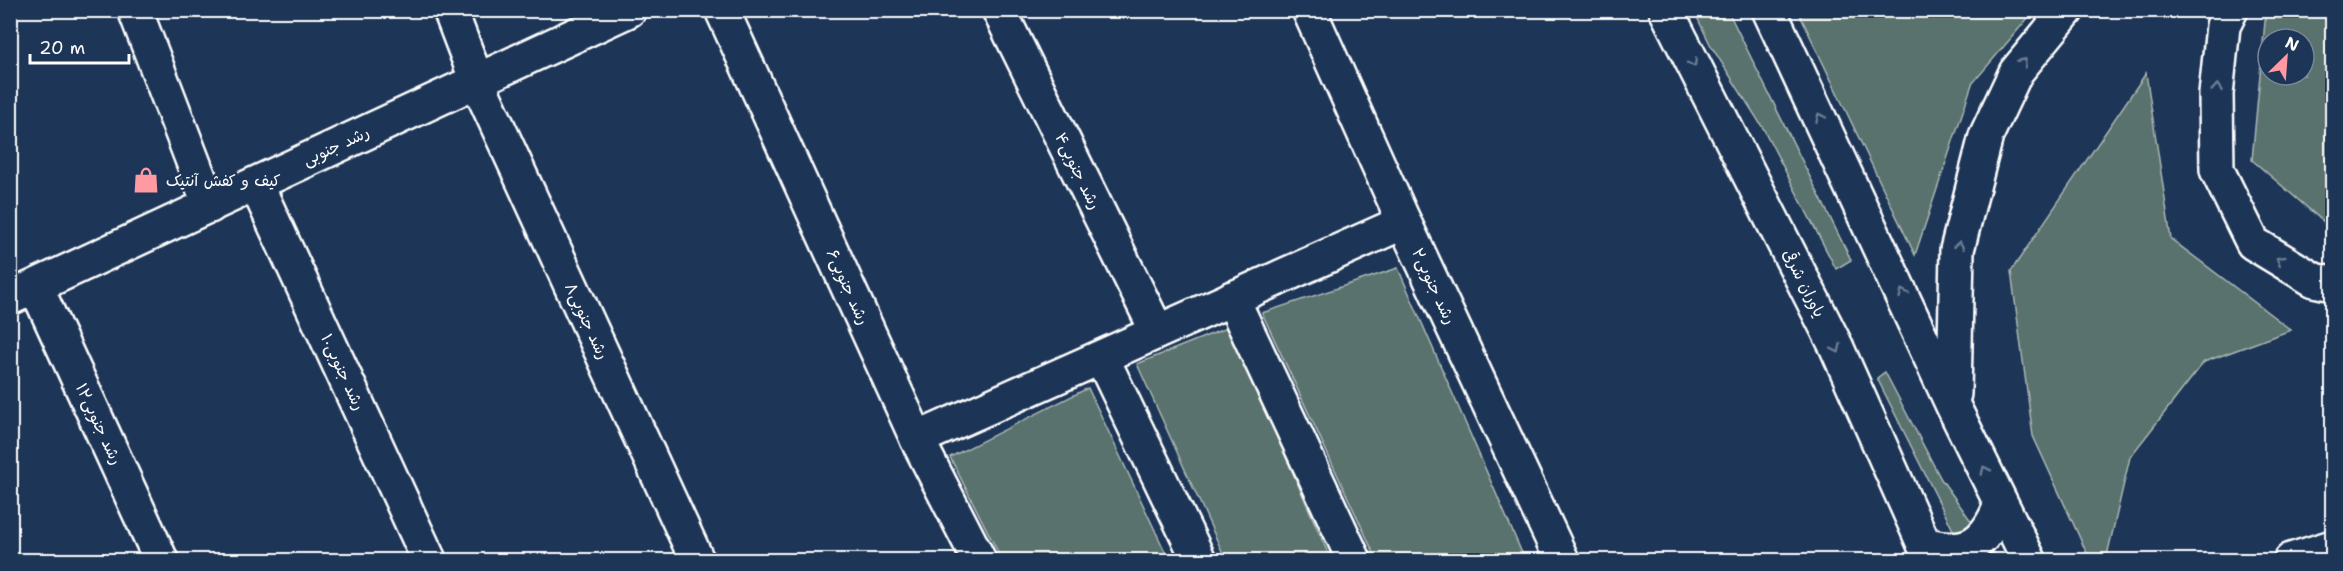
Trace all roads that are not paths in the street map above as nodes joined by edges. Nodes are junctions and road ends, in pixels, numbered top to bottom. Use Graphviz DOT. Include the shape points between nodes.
graph roads {
  1 [pos="135,10"];
  2 [pos="450,10"];
  3 [pos="722,10"];
  4 [pos="999,10"];
  5 [pos="1309,10"];
  6 [pos="1666,10"];
  7 [pos="1769,10"];
  8 [pos="2067,10"];
  9 [pos="2231,10"];
  10 [pos="609,15"];
  11 [pos="477,81"];
  12 [pos="256,184"];
  13 [pos="210,206"];
  14 [pos="1404,222"];
  15 [pos="2332,284"];
  16 [pos="23,292"];
  17 [pos="1232,298"];
  18 [pos="1157,331"];
  19 [pos="1102,358"];
  20 [pos="1954,408"];
  21 [pos="917,439"];
  22 [pos="2001,504"];
  23 [pos="2332,547"];
  24 [pos="1928,552"];
  25 [pos="161,561"];
  26 [pos="429,561"];
  27 [pos="697,561"];
  28 [pos="979,561"];
  29 [pos="1199,561"];
  30 [pos="1354,561"];
  31 [pos="1562,561"];
  32 [pos="2029,561"];
  33 [pos="2291,561"];
  1 -- 13 [label="main road"];
  2 -- 11 [label="main road, رشد جنوبی۸"];
  3 -- 21 [label="main road, رشد جنوبی۶"];
  4 -- 18 [label="main road, رشد جنوبی۴"];
  5 -- 14 [label="main road, رشد جنوبی۲"];
  6 -- 24 [label="main road, یاوران شرقی, one-way" via="1836,346"];
  20 -- 7 [label="main road, one-way"];
  20 -- 8 [label="main road, one-way" via="1957,250 1972,182 1986,136 2016,72"];
  15 -- 9 [label="main road, one-way" via="2314,280 2253,243 2217,170 2216,94 2223,26"];
  10 -- 11 [label="main road, رشد جنوبی"];
  11 -- 12 [label="main road, رشد جنوبی"];
  11 -- 27 [label="main road, رشد جنوبی۸"];
  12 -- 13 [label="main road, رشد جنوبی"];
  12 -- 26 [label="main road, رشد جنوبی۱۰"];
  13 -- 16 [label="main road, رشد جنوبی"];
  14 -- 17 [label="main road"];
  14 -- 31 [label="main road, رشد جنوبی۲"];
  16 -- 25 [label="main road, رشد جنوبی۱۲"];
  17 -- 18 [label="main road"];
  17 -- 30 [label="main road"];
  18 -- 19 [label="main road"];
  19 -- 21 [label="main road"];
  19 -- 29 [label="main road"];
  22 -- 20 [label="main road, one-way"];
  21 -- 28 [label="main road, رشد جنوبی۶"];
  22 -- 24 [label="main road" via="1991,530 1972,545"];
  22 -- 32 [label="main road"];
  23 -- 33 [label="main road"];
}
